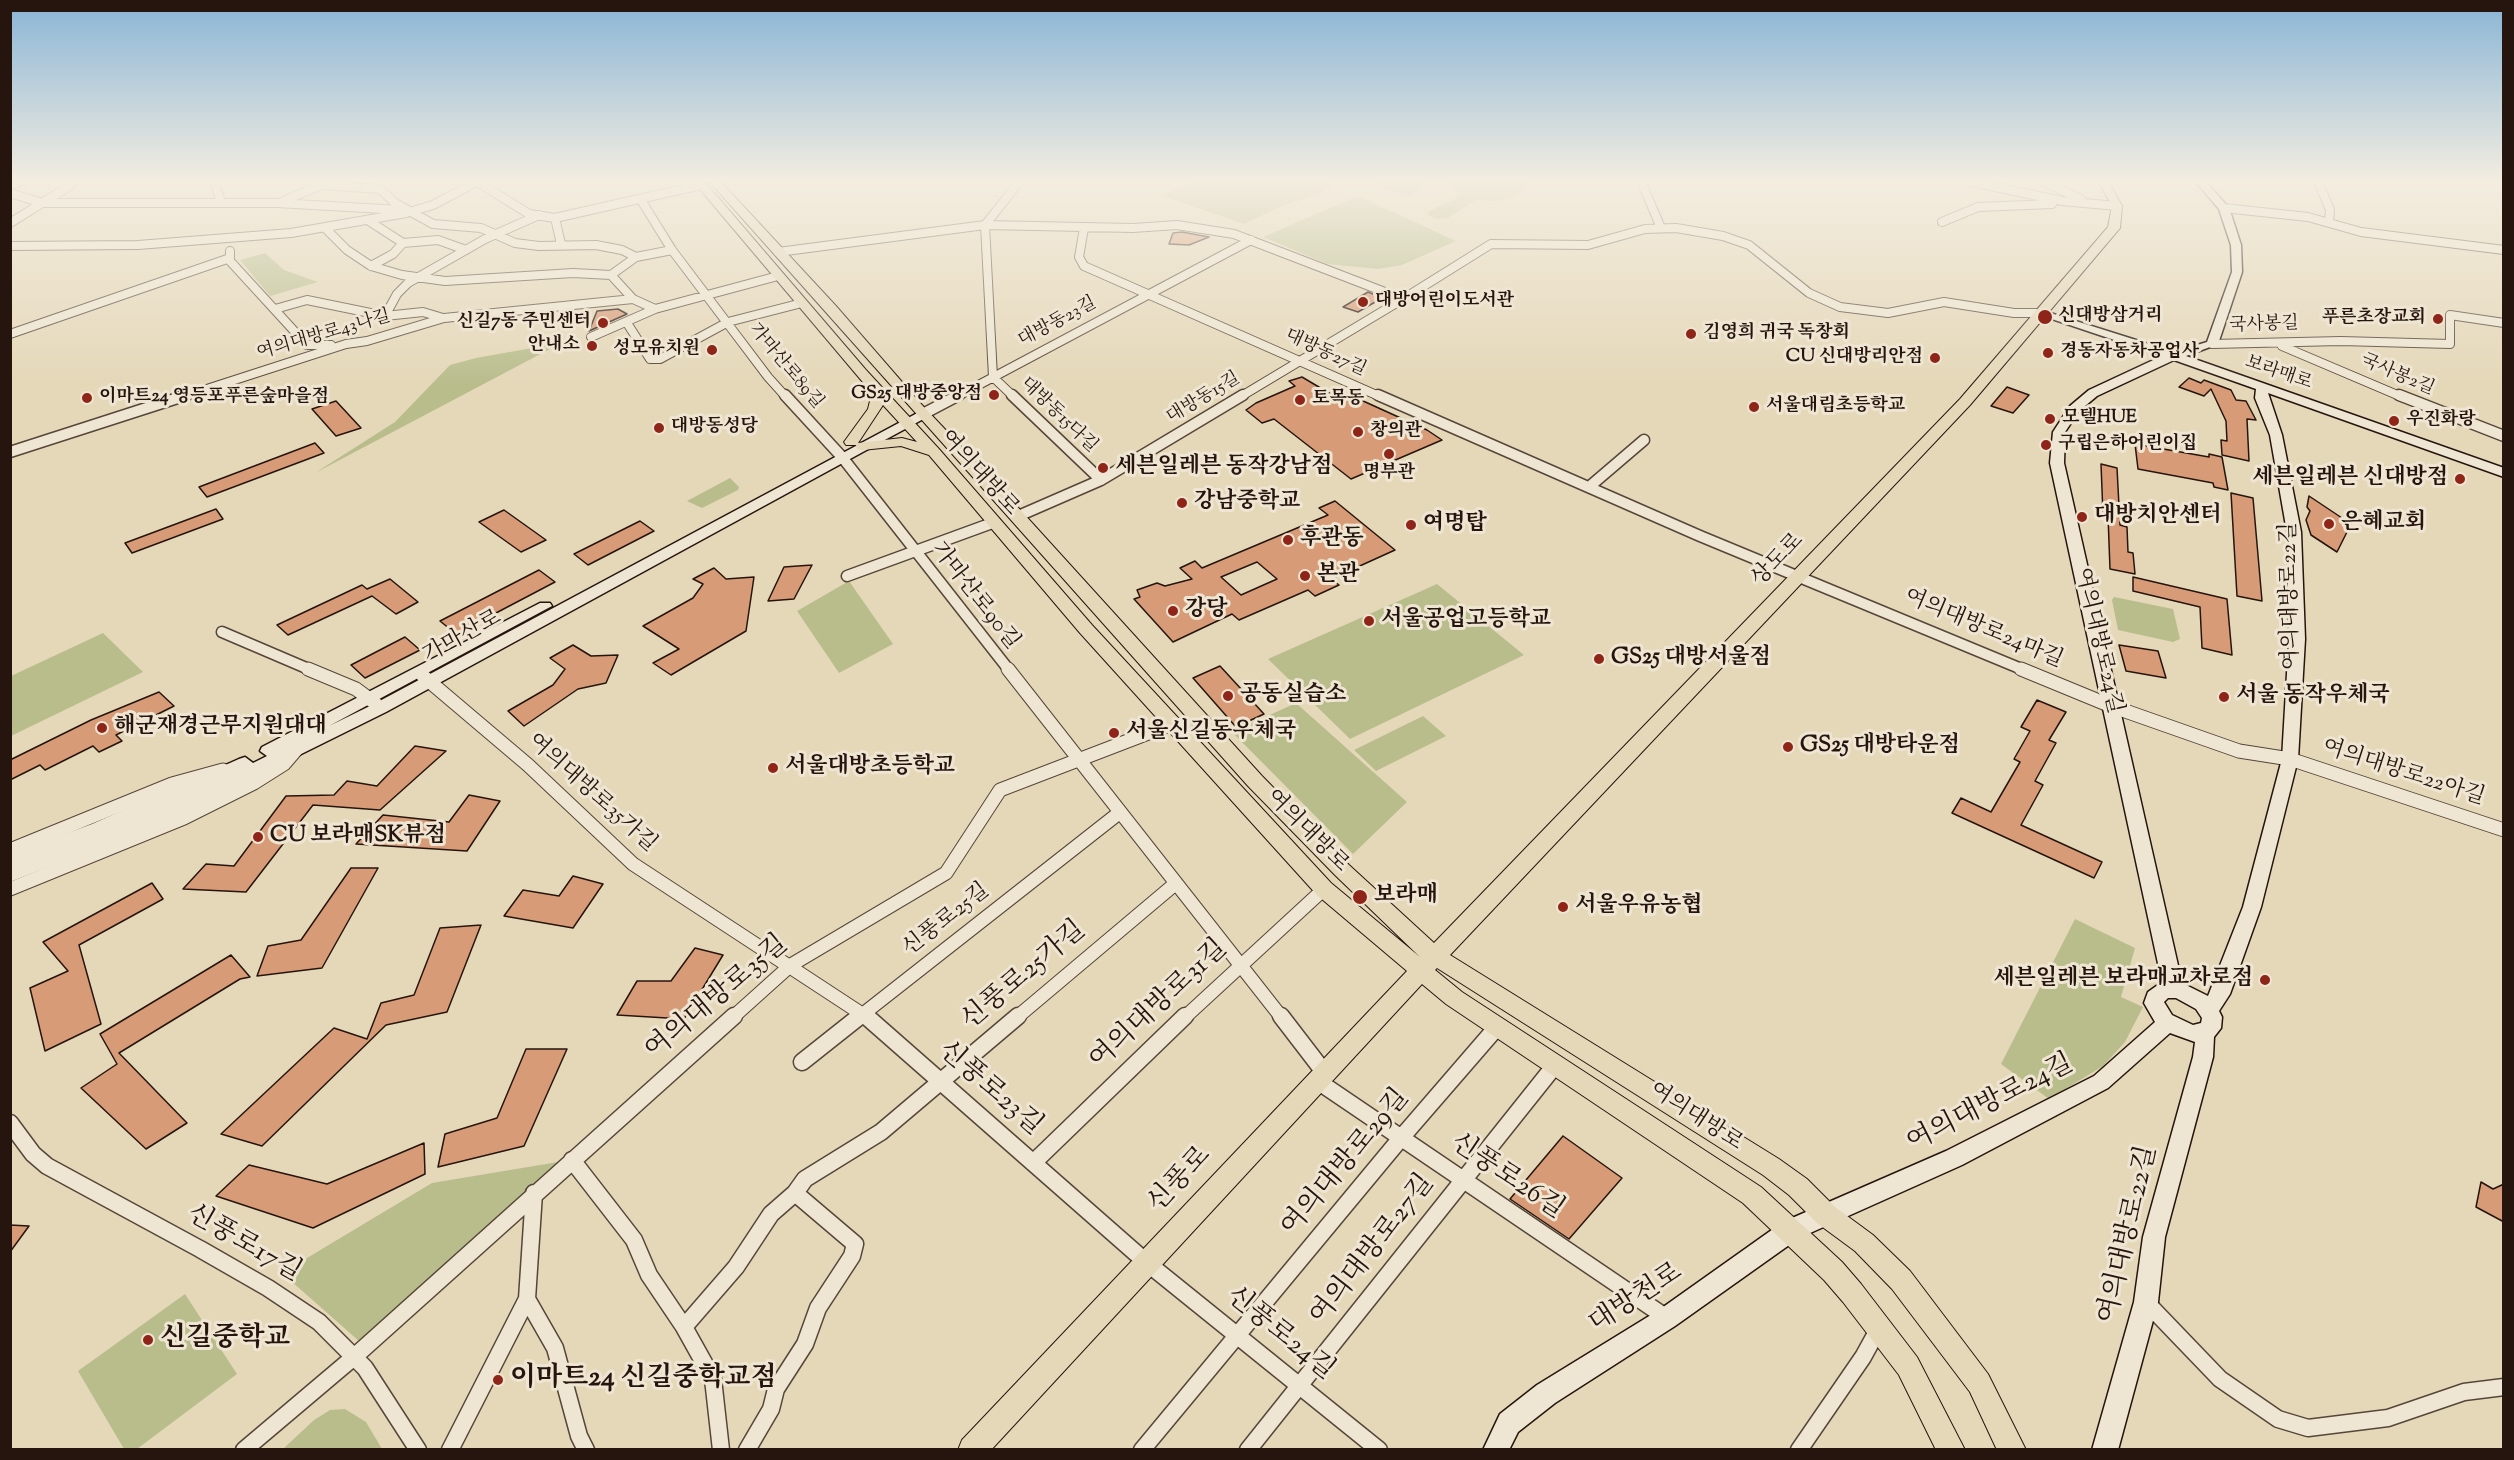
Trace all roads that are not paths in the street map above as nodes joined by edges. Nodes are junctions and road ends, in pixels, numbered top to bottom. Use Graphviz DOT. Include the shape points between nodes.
graph roads {
  1 [pos="232,249"];
  2 [pos="346,249"];
  3 [pos="397,249"];
  4 [pos="617,249"];
  5 [pos="756,249"];
  6 [pos="775,249"];
  7 [pos="800,249"];
  8 [pos="984,249"];
  9 [pos="1080,249"];
  10 [pos="1234,249"];
  11 [pos="1275,249"];
  12 [pos="1483,249"];
  13 [pos="1755,249"];
  14 [pos="2096,249"];
  15 [pos="2236,249"];
  16 [pos="466,250"];
  17 [pos="672,250"];
  18 [pos="778,252"];
  19 [pos="762,256"];
  20 [pos="636,257"];
  21 [pos="230,258"];
  22 [pos="371,266"];
  23 [pos="795,271"];
  24 [pos="611,275"];
  25 [pos="778,276"];
  26 [pos="418,278"];
  27 [pos="1149,294"];
  28 [pos="706,295"];
  29 [pos="633,299"];
  30 [pos="1403,299"];
  31 [pos="802,303"];
  32 [pos="275,309"];
  33 [pos="655,309"];
  34 [pos="2040,313"];
  35 [pos="385,316"];
  36 [pos="444,318"];
  37 [pos="728,322"];
  38 [pos="627,323"];
  39 [pos="2504,323"];
  40 [pos="10,334"];
  41 [pos="591,337"];
  42 [pos="346,344"];
  43 [pos="2212,344"];
  44 [pos="2278,344"];
  45 [pos="2177,357"];
  46 [pos="1302,360"];
  47 [pos="993,377"];
  48 [pos="2262,387"];
  49 [pos="879,393"];
  50 [pos="920,411"];
  51 [pos="904,419"];
  52 [pos="2504,435"];
  53 [pos="1644,440"];
  54 [pos="857,444"];
  55 [pos="10,452"];
  56 [pos="934,452"];
  57 [pos="838,454"];
  58 [pos="2504,473"];
  59 [pos="1101,480"];
  60 [pos="1589,487"];
  61 [pos="1016,516"];
  62 [pos="995,522"];
  63 [pos="913,551"];
  64 [pos="1799,575"];
  65 [pos="847,576"];
  66 [pos="222,632"];
  67 [pos="424,677"];
  68 [pos="375,703"];
  69 [pos="2111,706"];
  70 [pos="1172,724"];
  71 [pos="296,750"];
  72 [pos="2290,759"];
  73 [pos="1078,760"];
  74 [pos="230,770"];
  75 [pos="1119,813"];
  76 [pos="2504,830"];
  77 [pos="10,850"];
  78 [pos="10,861"];
  79 [pos="10,875"];
  80 [pos="1175,884"];
  81 [pos="10,889"];
  82 [pos="1324,890"];
  83 [pos="1428,964"];
  84 [pos="791,965"];
  85 [pos="1239,965"];
  86 [pos="2174,990"];
  87 [pos="2209,1010"];
  88 [pos="863,1014"];
  89 [pos="2167,1023"];
  90 [pos="1497,1027"];
  91 [pos="2202,1033"];
  92 [pos="802,1062"];
  93 [pos="1556,1064"];
  94 [pos="1320,1076"];
  95 [pos="940,1082"];
  96 [pos="10,1123"];
  97 [pos="1401,1138"];
  98 [pos="572,1160"];
  99 [pos="1033,1163"];
  100 [pos="1463,1180"];
  101 [pos="534,1193"];
  102 [pos="795,1193"];
  103 [pos="1826,1215"];
  104 [pos="1791,1230"];
  105 [pos="1146,1262"];
  106 [pos="527,1299"];
  107 [pos="2146,1302"];
  108 [pos="1667,1318"];
  109 [pos="684,1327"];
  110 [pos="1879,1328"];
  111 [pos="1237,1335"];
  112 [pos="354,1357"];
  113 [pos="1299,1386"];
  114 [pos="2504,1387"];
  115 [pos="2013,1447"];
  116 [pos="244,1449"];
  117 [pos="418,1449"];
  118 [pos="450,1449"];
  119 [pos="586,1449"];
  120 [pos="721,1449"];
  121 [pos="747,1449"];
  122 [pos="972,1449"];
  123 [pos="1142,1449"];
  124 [pos="1248,1449"];
  125 [pos="1379,1449"];
  126 [pos="1495,1449"];
  127 [pos="1799,1449"];
  128 [pos="1950,1449"];
  129 [pos="2105,1449"];
  1 -- 21 [label="street"];
  2 -- 22 [label="street"];
  3 -- 22 [label="street"];
  4 -- 20 [label="street"];
  5 -- 19 [label="main road, 여의대방로"];
  6 -- 18 [label="main road, 여의대방로"];
  7 -- 18 [label="street"];
  8 -- 47 [label="street"];
  9 -- 27 [label="street, 대방동27길" via="1084,266"];
  10 -- 27 [label="street, 대방동23길"];
  11 -- 30 [label="street"];
  12 -- 30 [label="street, 대방동15길"];
  13 -- 34 [label="street, 대방동15길" via="1817,298 1851,310 1888,313 1944,302"];
  14 -- 34 [label="main road, 상도로"];
  15 -- 43 [label="street" via="2237,272"];
  16 -- 26 [label="street"];
  17 -- 20 [label="street"];
  17 -- 28 [label="street, 가마산로89길"];
  18 -- 19 [label="main road"];
  18 -- 23 [label="main road, 여의대방로"];
  19 -- 25 [label="main road, 여의대방로"];
  20 -- 24 [label="street"];
  21 -- 32 [label="street"];
  21 -- 40 [label="street"];
  22 -- 26 [label="street"];
  23 -- 25 [label="main road"];
  23 -- 50 [label="main road, 여의대방로"];
  24 -- 26 [label="street" via="573,273 445,281"];
  24 -- 29 [label="street"];
  25 -- 28 [label="street"];
  25 -- 31 [label="main road, 여의대방로"];
  26 -- 35 [label="street" via="397,294"];
  27 -- 46 [label="street, 대방동27길"];
  27 -- 47 [label="street, 대방동23길"];
  28 -- 33 [label="street"];
  28 -- 37 [label="street, 가마산로89길"];
  29 -- 33 [label="street"];
  29 -- 36 [label="street, 여의대방로43나길"];
  30 -- 46 [label="street, 대방동15길"];
  31 -- 37 [label="street"];
  31 -- 49 [label="main road, 여의대방로"];
  32 -- 35 [label="street" via="307,300"];
  32 -- 42 [label="street" via="307,345"];
  33 -- 38 [label="street"];
  34 -- 45 [label="street, 보라매로"];
  34 -- 64 [label="main road, 상도로" via="1965,402"];
  35 -- 36 [label="street" via="423,312"];
  36 -- 42 [label="street, 여의대방로43나길"];
  37 -- 38 [label="street" via="660,359 650,359"];
  37 -- 57 [label="street, 가마산로89길" via="768,377"];
  38 -- 41 [label="street"];
  39 -- 44 [label="street, 국사봉길" via="2450,315 2450,344"];
  42 -- 55 [label="street, 여의대방로43나길"];
  43 -- 44 [label="street, 국사봉길"];
  43 -- 45 [label="street, 국사봉길"];
  44 -- 52 [label="street, 국사봉2길" via="2441,413"];
  45 -- 48 [label="street, 보라매로"];
  45 -- 69 [label="street, 여의대방로24길" via="2161,360 2093,393 2074,409 2059,432 2057,463"];
  46 -- 59 [label="street, 대방동15길"];
  46 -- 60 [label="street, 대방동27길"];
  47 -- 50 [label="street, 대방동23길"];
  47 -- 59 [label="street, 대방동15다길"];
  48 -- 58 [label="street, 보라매로"];
  48 -- 72 [label="street, 여의대방로22길" via="2260,398 2276,435 2294,532 2297,639"];
  49 -- 51 [label="main road, 여의대방로"];
  49 -- 54 [label="main road"];
  50 -- 51 [label="street, 가마산로"];
  50 -- 61 [label="main road, 여의대방로"];
  51 -- 54 [label="street, 가마산로"];
  51 -- 56 [label="main road, 여의대방로"];
  53 -- 60 [label="street"];
  54 -- 56 [label="main road" via="913,443"];
  54 -- 57 [label="street, 가마산로"];
  56 -- 62 [label="main road, 여의대방로"];
  57 -- 63 [label="street, 가마산로90길"];
  57 -- 67 [label="street, 가마산로"];
  59 -- 61 [label="street, 대방동15길"];
  60 -- 64 [label="street, 대방동27길"];
  61 -- 83 [label="main road, 여의대방로" via="1255,781 1356,883"];
  62 -- 63 [label="street"];
  62 -- 70 [label="main road, 여의대방로"];
  63 -- 65 [label="street"];
  63 -- 73 [label="street, 가마산로90길"];
  64 -- 69 [label="street, 여의대방로24마길"];
  64 -- 83 [label="main road, 상도로"];
  66 -- 68 [label="street" via="356,689"];
  67 -- 68 [label="street, 가마산로"];
  67 -- 84 [label="street, 여의대방로35가길" via="528,765 633,864"];
  68 -- 71 [label="street, 가마산로"];
  68 -- 74 [label="street, 가마산로"];
  69 -- 72 [label="street, 여의대방로24마길" via="2239,751"];
  69 -- 86 [label="street, 여의대방로24길"];
  70 -- 73 [label="street, 여의대방로35길"];
  70 -- 82 [label="main road, 여의대방로"];
  71 -- 79 [label="street, 가마산로" via="160,816"];
  71 -- 81 [label="street" via="284,764 254,783 184,818"];
  72 -- 76 [label="street, 여의대방로22아길"];
  72 -- 87 [label="street, 여의대방로22길" via="2252,907 2220,994"];
  73 -- 75 [label="street"];
  73 -- 84 [label="street, 여의대방로35길" via="1000,790 946,873"];
  74 -- 77 [label="street" via="213,771 172,784"];
  74 -- 78 [label="street, 가마산로" via="98,829"];
  75 -- 80 [label="street"];
  75 -- 88 [label="street, 신풍로25길"];
  80 -- 85 [label="street"];
  80 -- 95 [label="street, 신풍로25가길"];
  82 -- 83 [label="main road, 여의대방로"];
  82 -- 85 [label="street, 여의대방로31길"];
  83 -- 90 [label="main road, 여의대방로"];
  83 -- 94 [label="main road, 신풍로"];
  83 -- 103 [label="main road, 여의대방로" via="1771,1167"];
  84 -- 88 [label="street, 신풍로23길"];
  84 -- 98 [label="street, 여의대방로35길"];
  85 -- 94 [label="street"];
  85 -- 99 [label="street, 여의대방로31길"];
  86 -- 87 [label="street" via="2196,998"];
  86 -- 89 [label="street" via="2164,990 2155,998 2155,1008"];
  87 -- 91 [label="street" via="2213,1023"];
  88 -- 92 [label="street, 신풍로25길"];
  88 -- 95 [label="street, 신풍로23길"];
  89 -- 91 [label="street" via="2182,1031"];
  89 -- 103 [label="street, 여의대방로24길" via="2101,1082 1954,1158"];
  90 -- 93 [label="main road, 여의대방로"];
  90 -- 97 [label="street, 여의대방로29길"];
  91 -- 107 [label="street, 여의대방로22길" via="2204,1057 2154,1237"];
  93 -- 100 [label="street, 여의대방로27길"];
  93 -- 104 [label="main road, 여의대방로" via="1752,1195"];
  94 -- 97 [label="street, 신풍로26길"];
  94 -- 105 [label="main road, 신풍로"];
  95 -- 99 [label="street, 신풍로23길"];
  95 -- 102 [label="street, 신풍로25가길" via="881,1132 805,1179"];
  96 -- 112 [label="street, 신풍로17길" via="47,1166 268,1288 318,1322"];
  97 -- 100 [label="street, 신풍로26길"];
  97 -- 111 [label="street, 여의대방로29길"];
  98 -- 101 [label="street, 여의대방로35길"];
  98 -- 109 [label="street" via="634,1240 649,1275"];
  99 -- 105 [label="street, 신풍로23길"];
  100 -- 108 [label="street, 신풍로26길"];
  100 -- 113 [label="street, 여의대방로27길"];
  101 -- 106 [label="street"];
  101 -- 112 [label="street, 여의대방로35길"];
  102 -- 109 [label="street, 신풍로25가길" via="771,1214 736,1267"];
  102 -- 121 [label="street" via="855,1245 818,1308 805,1344 776,1389 771,1409"];
  103 -- 104 [label="street, 대방천로"];
  103 -- 115 [label="main road, 여의대방로" via="1864,1243 1901,1280 1978,1383"];
  104 -- 108 [label="street, 대방천로"];
  104 -- 110 [label="main road, 여의대방로" via="1833,1271"];
  105 -- 111 [label="street, 신풍로24길"];
  105 -- 122 [label="main road, 신풍로"];
  106 -- 118 [label="street"];
  106 -- 119 [label="street" via="555,1348"];
  107 -- 114 [label="street" via="2220,1378 2278,1419 2308,1428 2388,1418 2464,1392"];
  107 -- 129 [label="street, 여의대방로22길"];
  108 -- 126 [label="street, 대방천로" via="1546,1394 1509,1423"];
  109 -- 120 [label="street" via="713,1379"];
  110 -- 127 [label="street"];
  110 -- 128 [label="main road, 여의대방로" via="1908,1366"];
  111 -- 113 [label="street, 신풍로24길"];
  111 -- 123 [label="street, 여의대방로29길"];
  112 -- 116 [label="street, 여의대방로35길"];
  112 -- 117 [label="street, 신풍로17길"];
  113 -- 124 [label="street"];
  113 -- 125 [label="street, 신풍로24길"];
}
